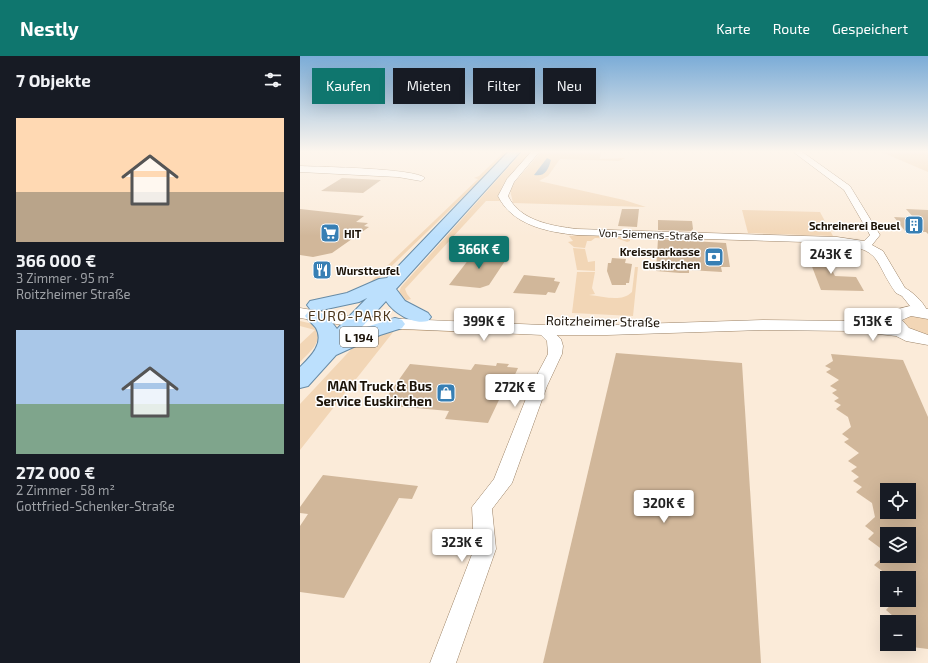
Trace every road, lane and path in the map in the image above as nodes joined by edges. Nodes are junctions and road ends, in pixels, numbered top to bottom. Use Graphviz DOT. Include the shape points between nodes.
graph roads {
  1 [pos="489,179"];
  2 [pos="511,179"];
  3 [pos="838,179"];
  4 [pos="866,246"];
  5 [pos="391,284"];
  6 [pos="900,290"];
  7 [pos="308,309"];
  8 [pos="925,313"];
  9 [pos="359,317"];
  10 [pos="421,317"];
  11 [pos="898,321"];
  12 [pos="395,324"];
  13 [pos="763,325"];
  14 [pos="543,330"];
  15 [pos="926,342"];
  16 [pos="325,354"];
  17 [pos="300,380"];
  18 [pos="443,663"];
  1 -- 5 [label="main road, L 194"];
  2 -- 4 [label="street, Von-Siemens-Straße" via="503,196 512,208 529,220 545,226 577,232 840,241"];
  3 -- 4 [label="street" via="850,191 875,235"];
  4 -- 6 [label="street" via="881,254"];
  5 -- 7 [label="main road, L 194" via="352,298"];
  5 -- 9 [label="main road, L 194"];
  5 -- 10 [label="main road" via="398,305"];
  6 -- 8 [label="street"];
  6 -- 11 [label="street" via="898,294 902,304"];
  7 -- 9 [label="street, Roitzheimer Straße"];
  7 -- 16 [label="main road, L 194" via="328,332"];
  8 -- 11 [label="street"];
  9 -- 10 [label="street, Roitzheimer Straße"];
  9 -- 12 [label="street, Roitzheimer Straße"];
  9 -- 16 [label="main road, L 194"];
  10 -- 13 [label="street, Roitzheimer Straße"];
  11 -- 13 [label="street, Roitzheimer Straße" via="852,326"];
  11 -- 15 [label="street"];
  12 -- 14 [label="street, Roitzheimer Straße"];
  12 -- 16 [label="main road, L 194" via="363,335"];
  13 -- 14 [label="street, Roitzheimer Straße"];
  14 -- 18 [label="street" via="554,340 555,354 539,386 502,484 482,507 485,549"];
  16 -- 17 [label="main road, L 194"];
}
